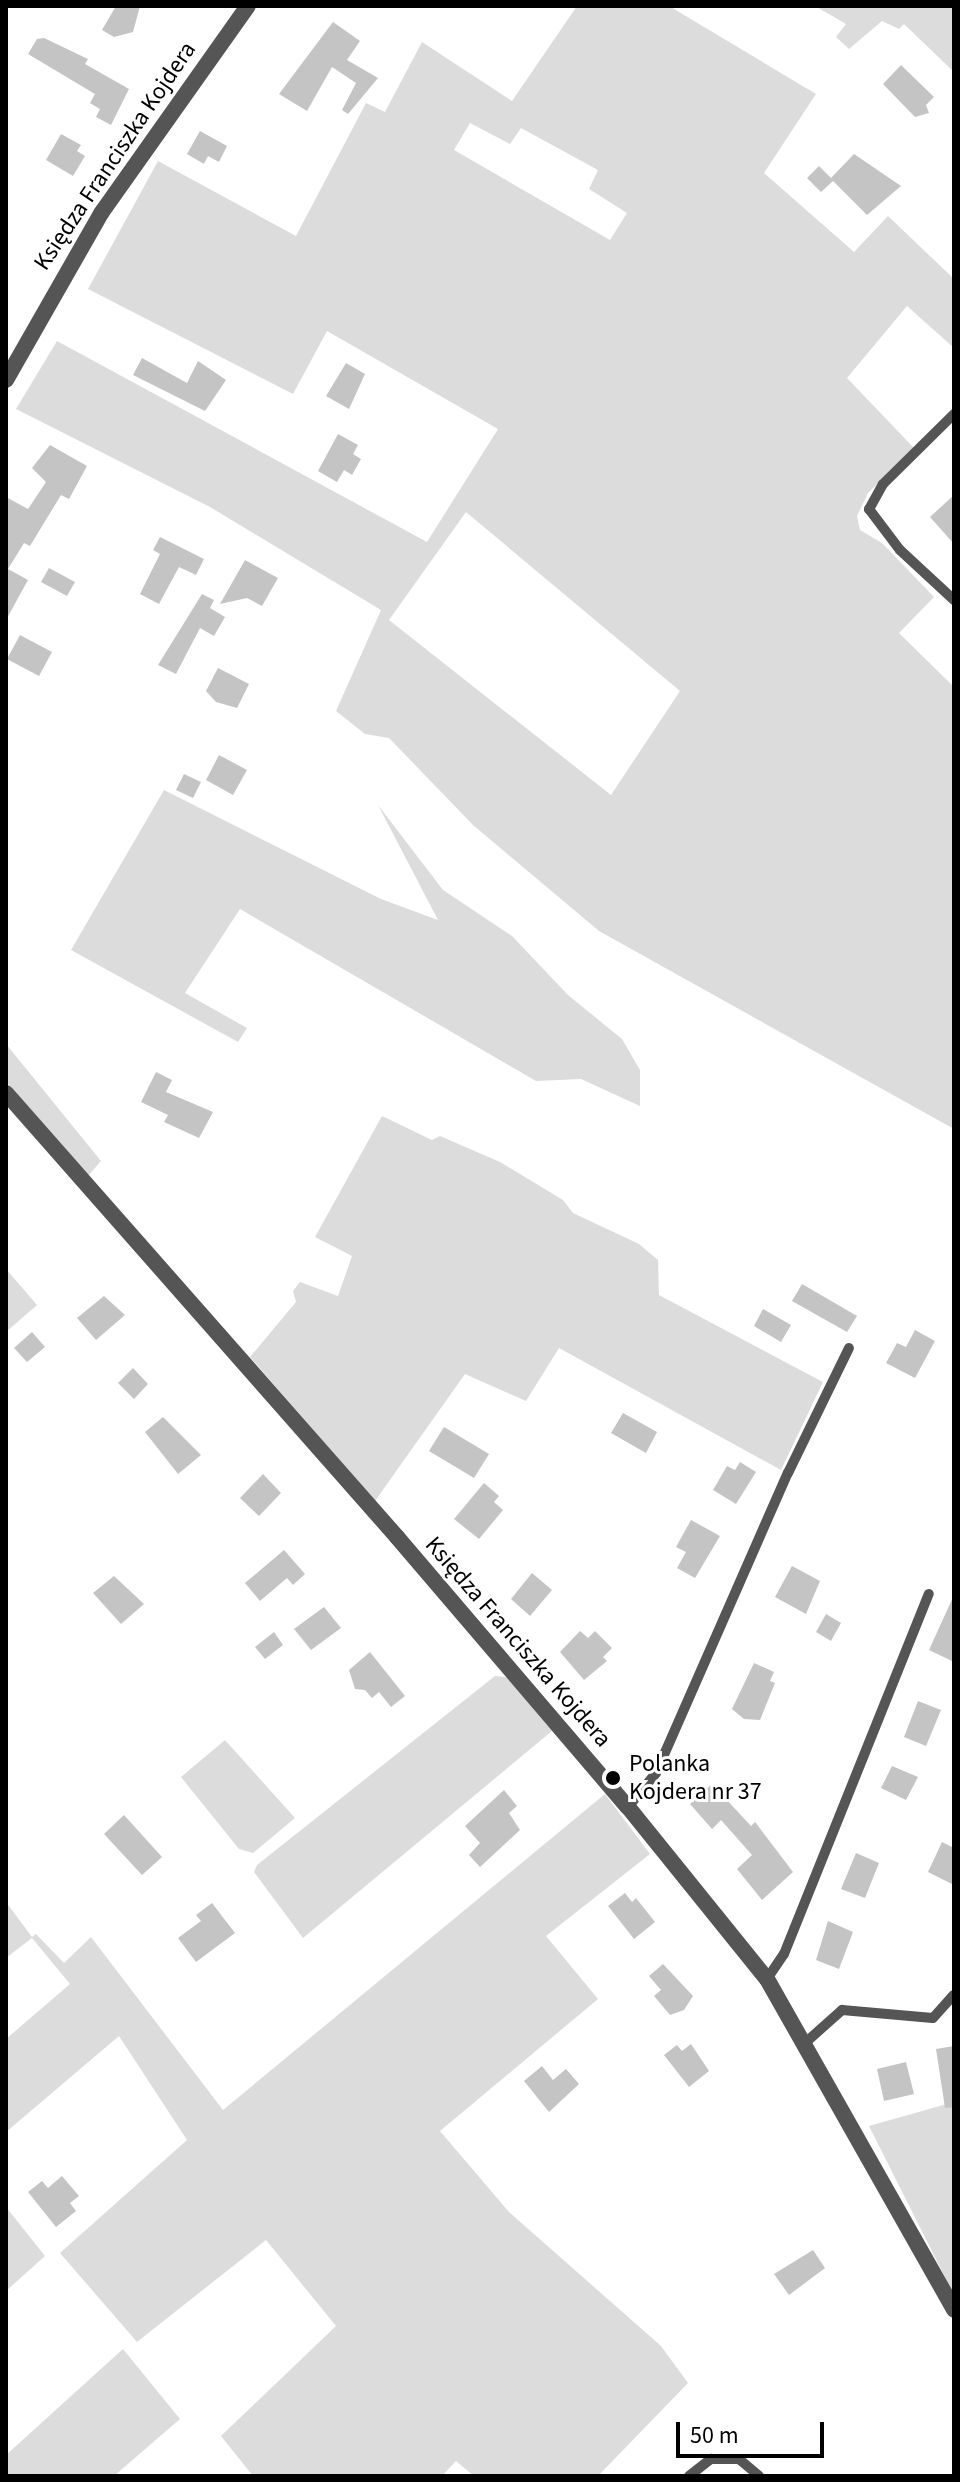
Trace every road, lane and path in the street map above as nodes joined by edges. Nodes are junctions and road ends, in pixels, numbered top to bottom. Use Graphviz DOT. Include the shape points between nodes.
graph roads {
  1 [pos="248,6"];
  2 [pos="6,380"];
  3 [pos="954,414"];
  4 [pos="954,600"];
  5 [pos="6,1093"];
  6 [pos="849,1348"];
  7 [pos="929,1594"];
  8 [pos="628,1807"];
  9 [pos="767,1979"];
  10 [pos="954,1995"];
  11 [pos="805,2043"];
  12 [pos="954,2310"];
  13 [pos="689,2476"];
  14 [pos="759,2476"];
  1 -- 2 [label="street, Księdza Franciszka Kojdera" via="102,212"];
  3 -- 4 [label="lane" via="883,484 869,509 900,550"];
  5 -- 8 [label="street, Księdza Franciszka Kojdera"];
  6 -- 8 [label="lane" via="788,1473 674,1737 656,1773"];
  7 -- 9 [label="lane" via="784,1954"];
  8 -- 9 [label="street, Księdza Franciszka Kojdera"];
  9 -- 11 [label="street, Księdza Franciszka Kojdera"];
  10 -- 11 [label="lane" via="933,2018 842,2010"];
  11 -- 12 [label="street, Księdza Franciszka Kojdera"];
  13 -- 14 [label="lane" via="711,2459 739,2459"];
}
